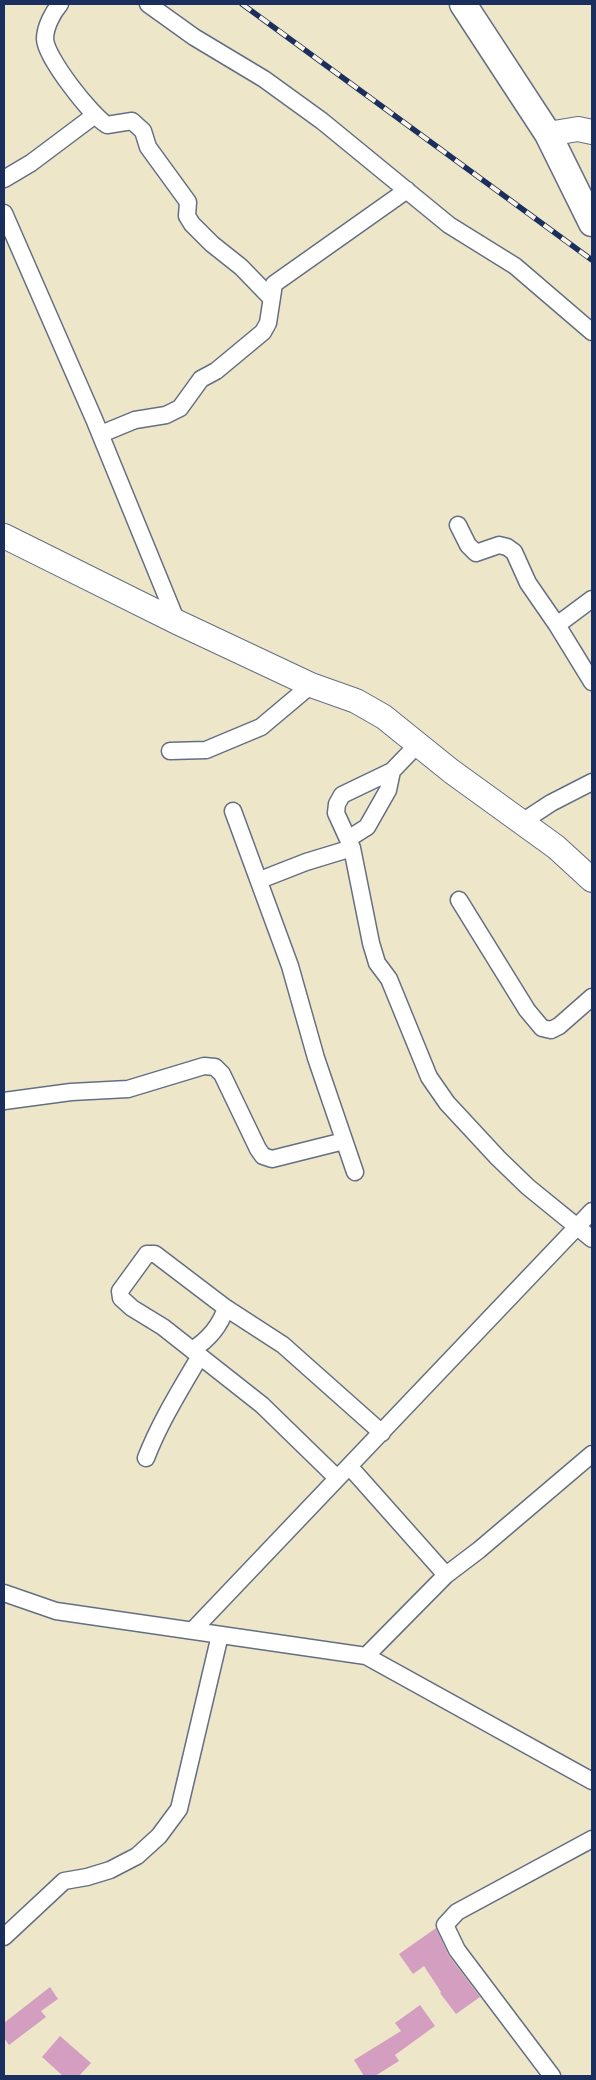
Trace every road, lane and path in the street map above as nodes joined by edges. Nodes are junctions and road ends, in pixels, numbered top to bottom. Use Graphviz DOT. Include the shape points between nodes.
graph roads {
  1 [pos="60,4"];
  2 [pos="148,4"];
  3 [pos="463,4"];
  4 [pos="95,115"];
  5 [pos="592,132"];
  6 [pos="548,134"];
  7 [pos="4,179"];
  8 [pos="407,190"];
  9 [pos="4,214"];
  10 [pos="592,223"];
  11 [pos="271,298"];
  12 [pos="592,332"];
  13 [pos="101,434"];
  14 [pos="458,525"];
  15 [pos="4,536"];
  16 [pos="592,599"];
  17 [pos="177,622"];
  18 [pos="557,625"];
  19 [pos="592,682"];
  20 [pos="312,685"];
  21 [pos="417,745"];
  22 [pos="170,751"];
  23 [pos="392,771"];
  24 [pos="592,782"];
  25 [pos="233,810"];
  26 [pos="522,822"];
  27 [pos="350,844"];
  28 [pos="260,880"];
  29 [pos="592,880"];
  30 [pos="459,900"];
  31 [pos="592,997"];
  32 [pos="4,1101"];
  33 [pos="344,1141"];
  34 [pos="355,1172"];
  35 [pos="592,1211"];
  36 [pos="578,1227"];
  37 [pos="592,1239"];
  38 [pos="226,1308"];
  39 [pos="196,1353"];
  40 [pos="382,1433"];
  41 [pos="592,1454"];
  42 [pos="146,1458"];
  43 [pos="350,1467"];
  44 [pos="337,1478"];
  45 [pos="446,1575"];
  46 [pos="4,1593"];
  47 [pos="193,1630"];
  48 [pos="220,1635"];
  49 [pos="366,1656"];
  50 [pos="592,1781"];
  51 [pos="592,1839"];
  52 [pos="4,1937"];
  53 [pos="552,2076"];
  1 -- 4 [label="street" via="54,11 45,39 58,69"];
  2 -- 8 [label="street" via="194,37 264,79"];
  3 -- 6 [label="main road"];
  4 -- 7 [label="street"];
  4 -- 11 [label="street" via="107,125 132,121 143,131 148,147 188,202 187,216 192,224"];
  5 -- 6 [label="street" via="578,129"];
  6 -- 10 [label="main road"];
  8 -- 11 [label="street" via="274,284"];
  8 -- 12 [label="street" via="449,225 515,266"];
  9 -- 13 [label="street"];
  11 -- 13 [label="street" via="268,323 263,332 201,380 180,408 135,420"];
  13 -- 17 [label="street"];
  14 -- 18 [label="street" via="476,553 500,545 514,552 528,583"];
  15 -- 17 [label="street"];
  16 -- 18 [label="street"];
  17 -- 20 [label="street"];
  18 -- 19 [label="street"];
  20 -- 21 [label="street" via="384,717"];
  20 -- 22 [label="street" via="260,727 206,750"];
  21 -- 23 [label="street"];
  21 -- 26 [label="street"];
  23 -- 27 [label="street" via="388,790 367,827"];
  23 -- 27 [label="street" via="342,795 336,813"];
  24 -- 26 [label="street"];
  25 -- 28 [label="street"];
  26 -- 29 [label="street"];
  27 -- 28 [label="street"];
  27 -- 36 [label="street" via="371,943 429,1076 447,1103 498,1158"];
  28 -- 33 [label="street"];
  30 -- 31 [label="street" via="527,1010 542,1028 551,1030 559,1026"];
  32 -- 33 [label="street" via="128,1089 204,1066 215,1067 222,1074 264,1156 272,1160"];
  33 -- 34 [label="street"];
  35 -- 36 [label="street"];
  36 -- 37 [label="street"];
  36 -- 40 [label="street"];
  38 -- 39 [label="street" via="223,1318"];
  38 -- 39 [label="street" via="155,1254 147,1254 120,1291 121,1298 132,1308"];
  38 -- 40 [label="street" via="283,1344"];
  39 -- 42 [label="street"];
  39 -- 44 [label="street" via="262,1405"];
  40 -- 43 [label="street"];
  41 -- 45 [label="street"];
  43 -- 44 [label="street"];
  43 -- 45 [label="street"];
  44 -- 47 [label="street"];
  45 -- 49 [label="street"];
  46 -- 47 [label="street" via="56,1611"];
  47 -- 48 [label="street"];
  48 -- 49 [label="street"];
  48 -- 52 [label="street" via="179,1809 159,1836 137,1856 110,1870 64,1880"];
  49 -- 50 [label="street"];
  51 -- 53 [label="street" via="457,1912 445,1925 457,1950"];
}
